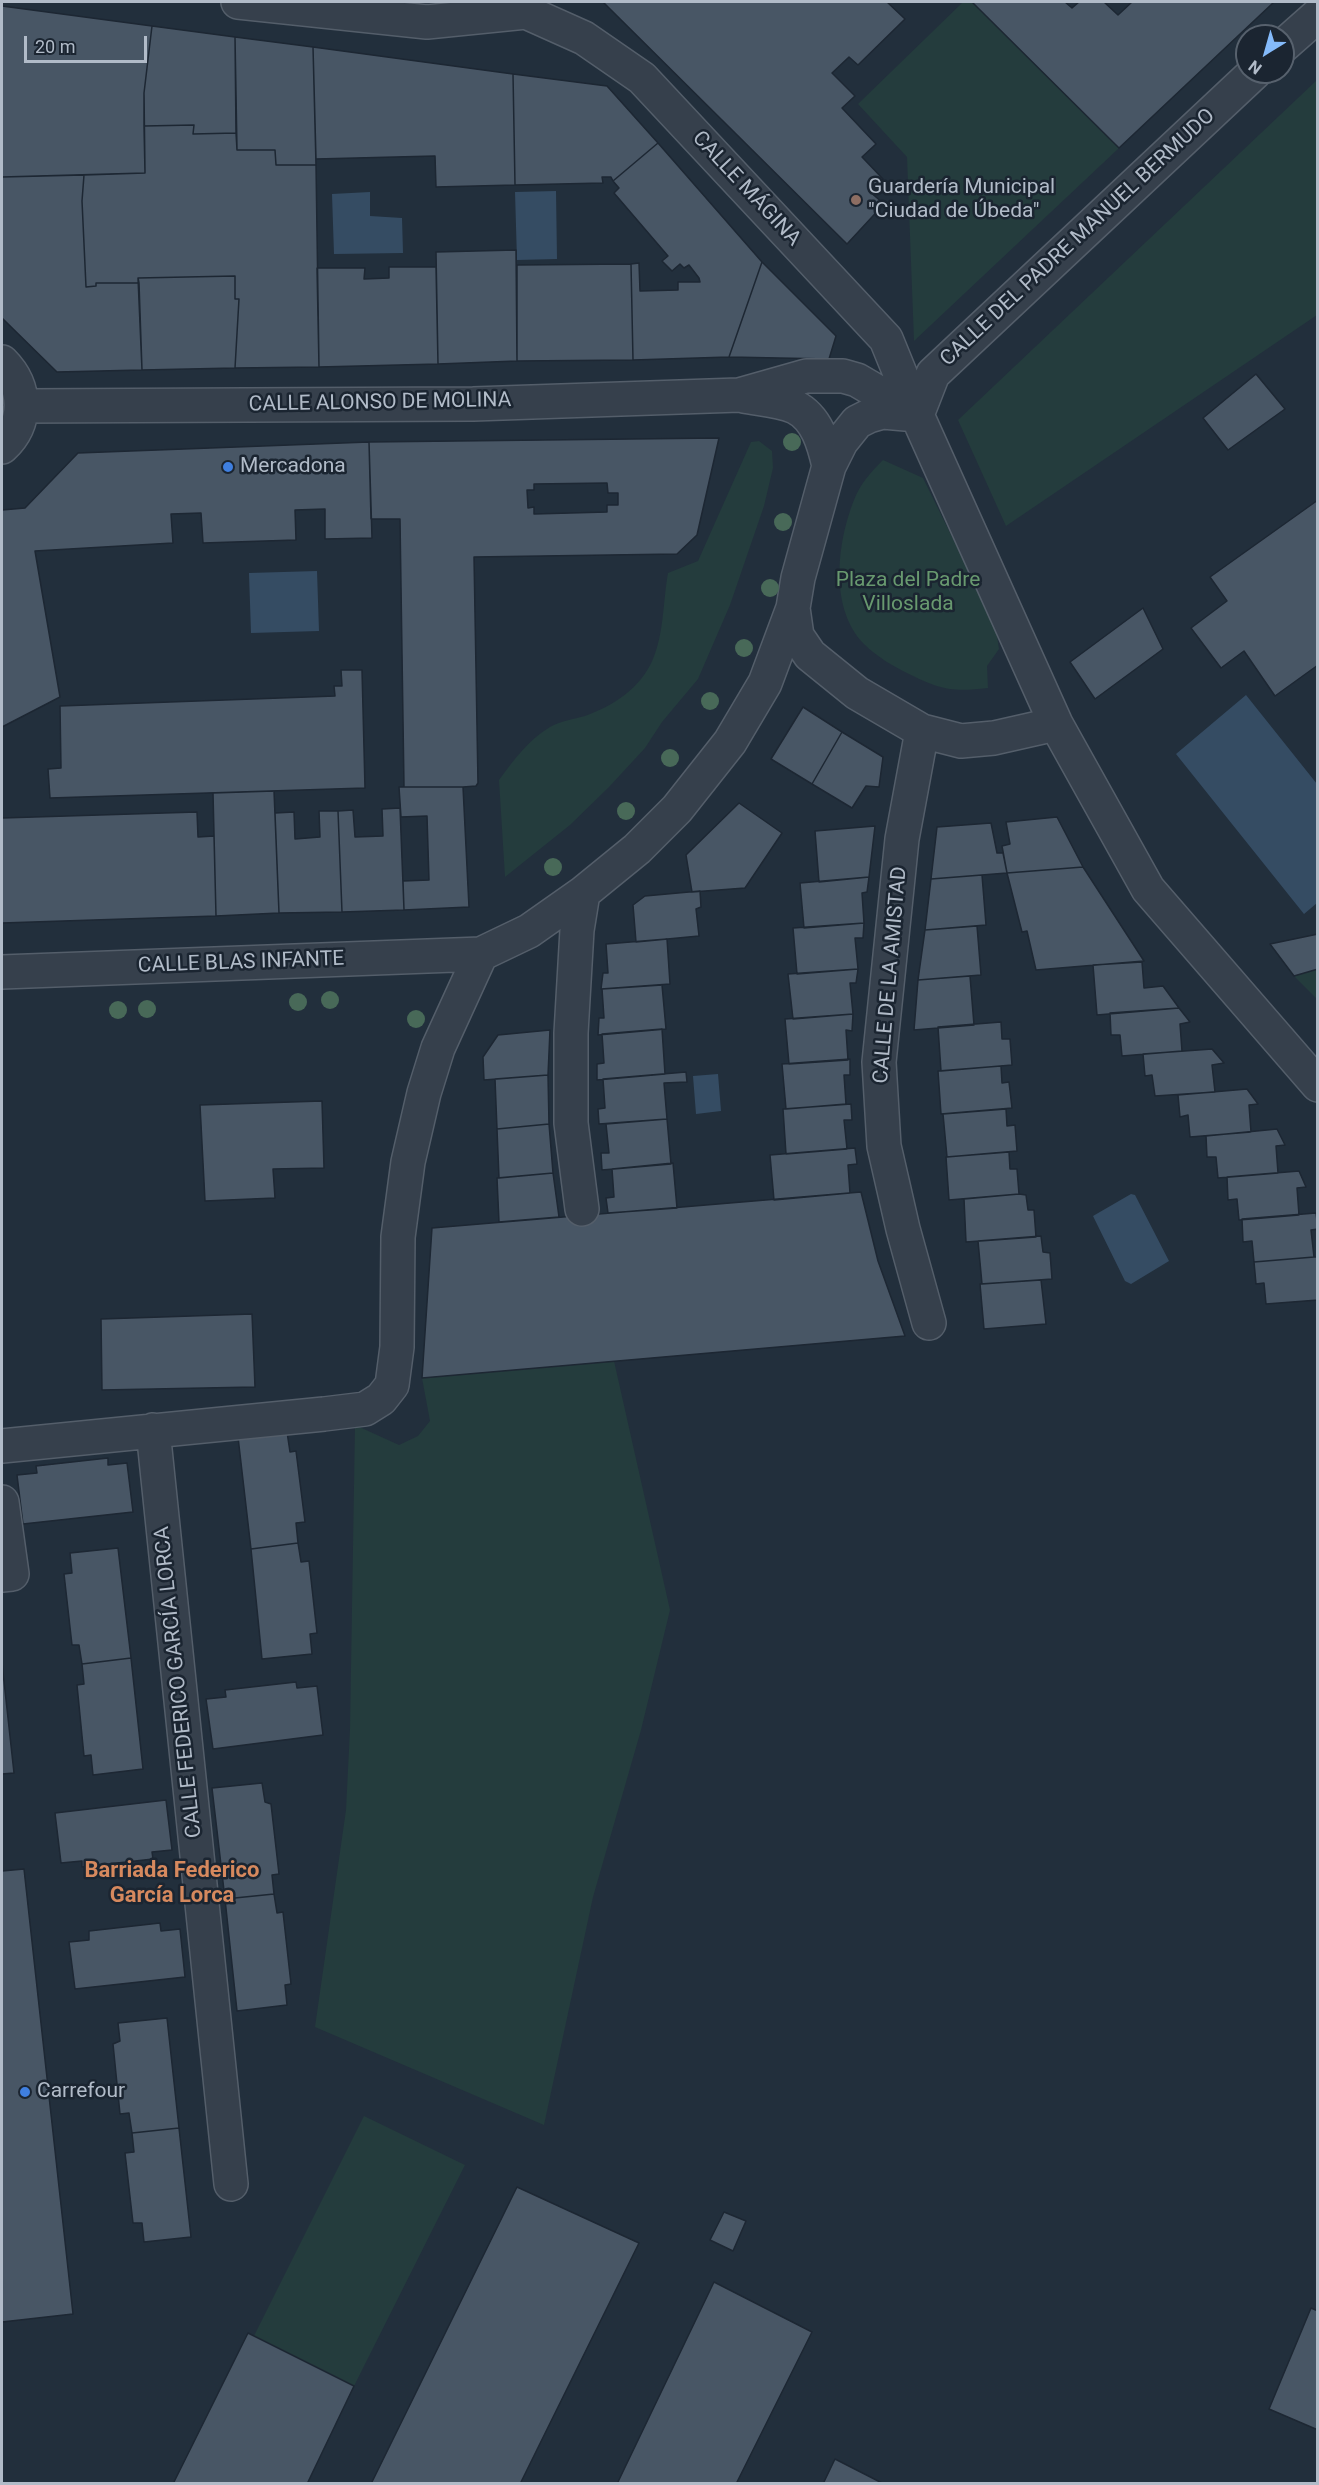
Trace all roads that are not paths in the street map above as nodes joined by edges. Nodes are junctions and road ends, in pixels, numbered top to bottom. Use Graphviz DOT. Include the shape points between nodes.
graph roads {
  1 [pos="238,2"];
  2 [pos="520,7"];
  3 [pos="436,12"];
  4 [pos="1317,15"];
  5 [pos="1295,35"];
  6 [pos="1242,84"];
  7 [pos="2,362"];
  8 [pos="739,395"];
  9 [pos="22,406"];
  10 [pos="916,415"];
  11 [pos="2,447"];
  12 [pos="829,466"];
  13 [pos="793,608"];
  14 [pos="821,663"];
  15 [pos="765,683"];
  16 [pos="1056,724"];
  17 [pos="922,731"];
  18 [pos="583,893"];
  19 [pos="481,954"];
  20 [pos="2,972"];
  21 [pos="1317,1085"];
  22 [pos="582,1209"];
  23 [pos="929,1323"];
  24 [pos="153,1430"];
  25 [pos="2,1446"];
  26 [pos="2,1502"];
  27 [pos="2,1575"];
  28 [pos="231,2184"];
  1 -- 3 [label="street"];
  2 -- 3 [label="street"];
  2 -- 10 [label="street, CALLE MÁGINA" via="584,38 642,78 886,339"];
  4 -- 5 [label="street"];
  6 -- 10 [label="street, CALLE DEL PADRE MANUEL BERMUDO" via="933,374"];
  7 -- 9 [label="street" via="18,383"];
  8 -- 9 [label="street, CALLE ALONSO DE MOLINA" via="473,404"];
  8 -- 10 [label="street, CALLE ALONSO DE MOLINA" via="806,376 843,376 857,380"];
  8 -- 12 [label="street, CALLE ALONSO DE MOLINA" via="795,407 814,424 824,442"];
  9 -- 11 [label="street" via="17,428"];
  10 -- 12 [label="street" via="883,412 857,422 841,441"];
  10 -- 16 [label="street"];
  12 -- 13 [label="street"];
  13 -- 14 [label="street" via="797,636"];
  13 -- 15 [label="street"];
  14 -- 15 [label="street"];
  14 -- 17 [label="street" via="857,693"];
  15 -- 18 [label="street" via="730,742 677,809 637,849"];
  16 -- 17 [label="street" via="961,741"];
  16 -- 21 [label="street" via="1148,889"];
  17 -- 23 [label="street, CALLE DE LA AMISTAD" via="902,839 879,1062 884,1146"];
  18 -- 19 [label="street" via="529,931"];
  18 -- 22 [label="street" via="571,1033 571,1123"];
  19 -- 20 [label="street, CALLE BLAS INFANTE"];
  19 -- 24 [label="street" via="438,1048 408,1162 398,1237 397,1347 392,1385 381,1399 365,1409"];
  24 -- 25 [label="street"];
  24 -- 28 [label="street, CALLE FEDERICO GARCÍA LORCA"];
  26 -- 27 [label="street" via="12,1574"];
}
